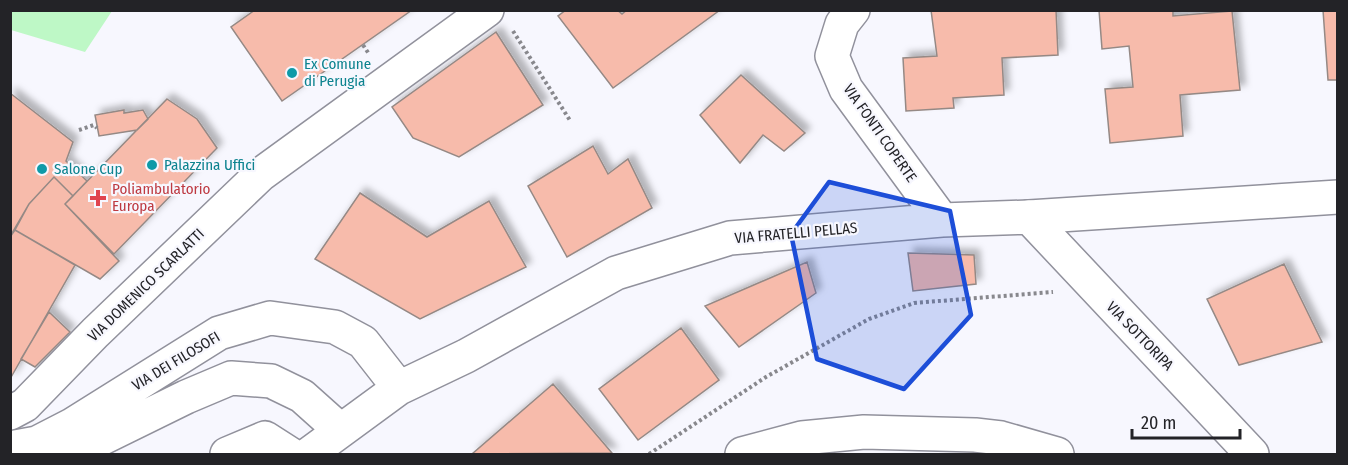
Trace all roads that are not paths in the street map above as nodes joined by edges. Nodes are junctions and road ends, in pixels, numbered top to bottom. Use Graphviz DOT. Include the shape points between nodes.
graph roads {
  1 [pos="853,10"];
  2 [pos="499,19"];
  3 [pos="1338,197"];
  4 [pos="1029,217"];
  5 [pos="942,220"];
  6 [pos="399,388"];
  7 [pos="10,413"];
  8 [pos="340,430"];
  9 [pos="934,435"];
  10 [pos="10,448"];
  11 [pos="70,454"];
  12 [pos="227,454"];
  13 [pos="290,454"];
  14 [pos="309,454"];
  15 [pos="742,454"];
  16 [pos="981,454"];
  17 [pos="1057,454"];
  18 [pos="1252,454"];
  1 -- 5 [label="street, VIA FONTI COPERTE" via="842,24 832,56 846,90"];
  2 -- 7 [label="street, VIA DOMENICO SCARLATTI" via="260,175 25,405"];
  3 -- 4 [label="street, VIA FRATELLI PELLAS"];
  4 -- 5 [label="street, VIA FRATELLI PELLAS"];
  4 -- 18 [label="street, VIA SOTTORIPA"];
  5 -- 6 [label="street, VIA FRATELLI PELLAS" via="730,238 616,273 466,356"];
  6 -- 8 [label="street, VIA FRATELLI PELLAS"];
  6 -- 10 [label="street, VIA DEI FILOSOFI" via="363,342 335,327 270,318 219,333 72,425 37,443"];
  8 -- 11 [label="street" via="302,396 271,381 231,378"];
  8 -- 14 [label="street, VIA FRATELLI PELLAS"];
  9 -- 15 [label="street" via="864,432 812,437"];
  9 -- 16 [label="street"];
  9 -- 17 [label="street" via="1000,438"];
  12 -- 13 [label="street" via="265,438"];
}
